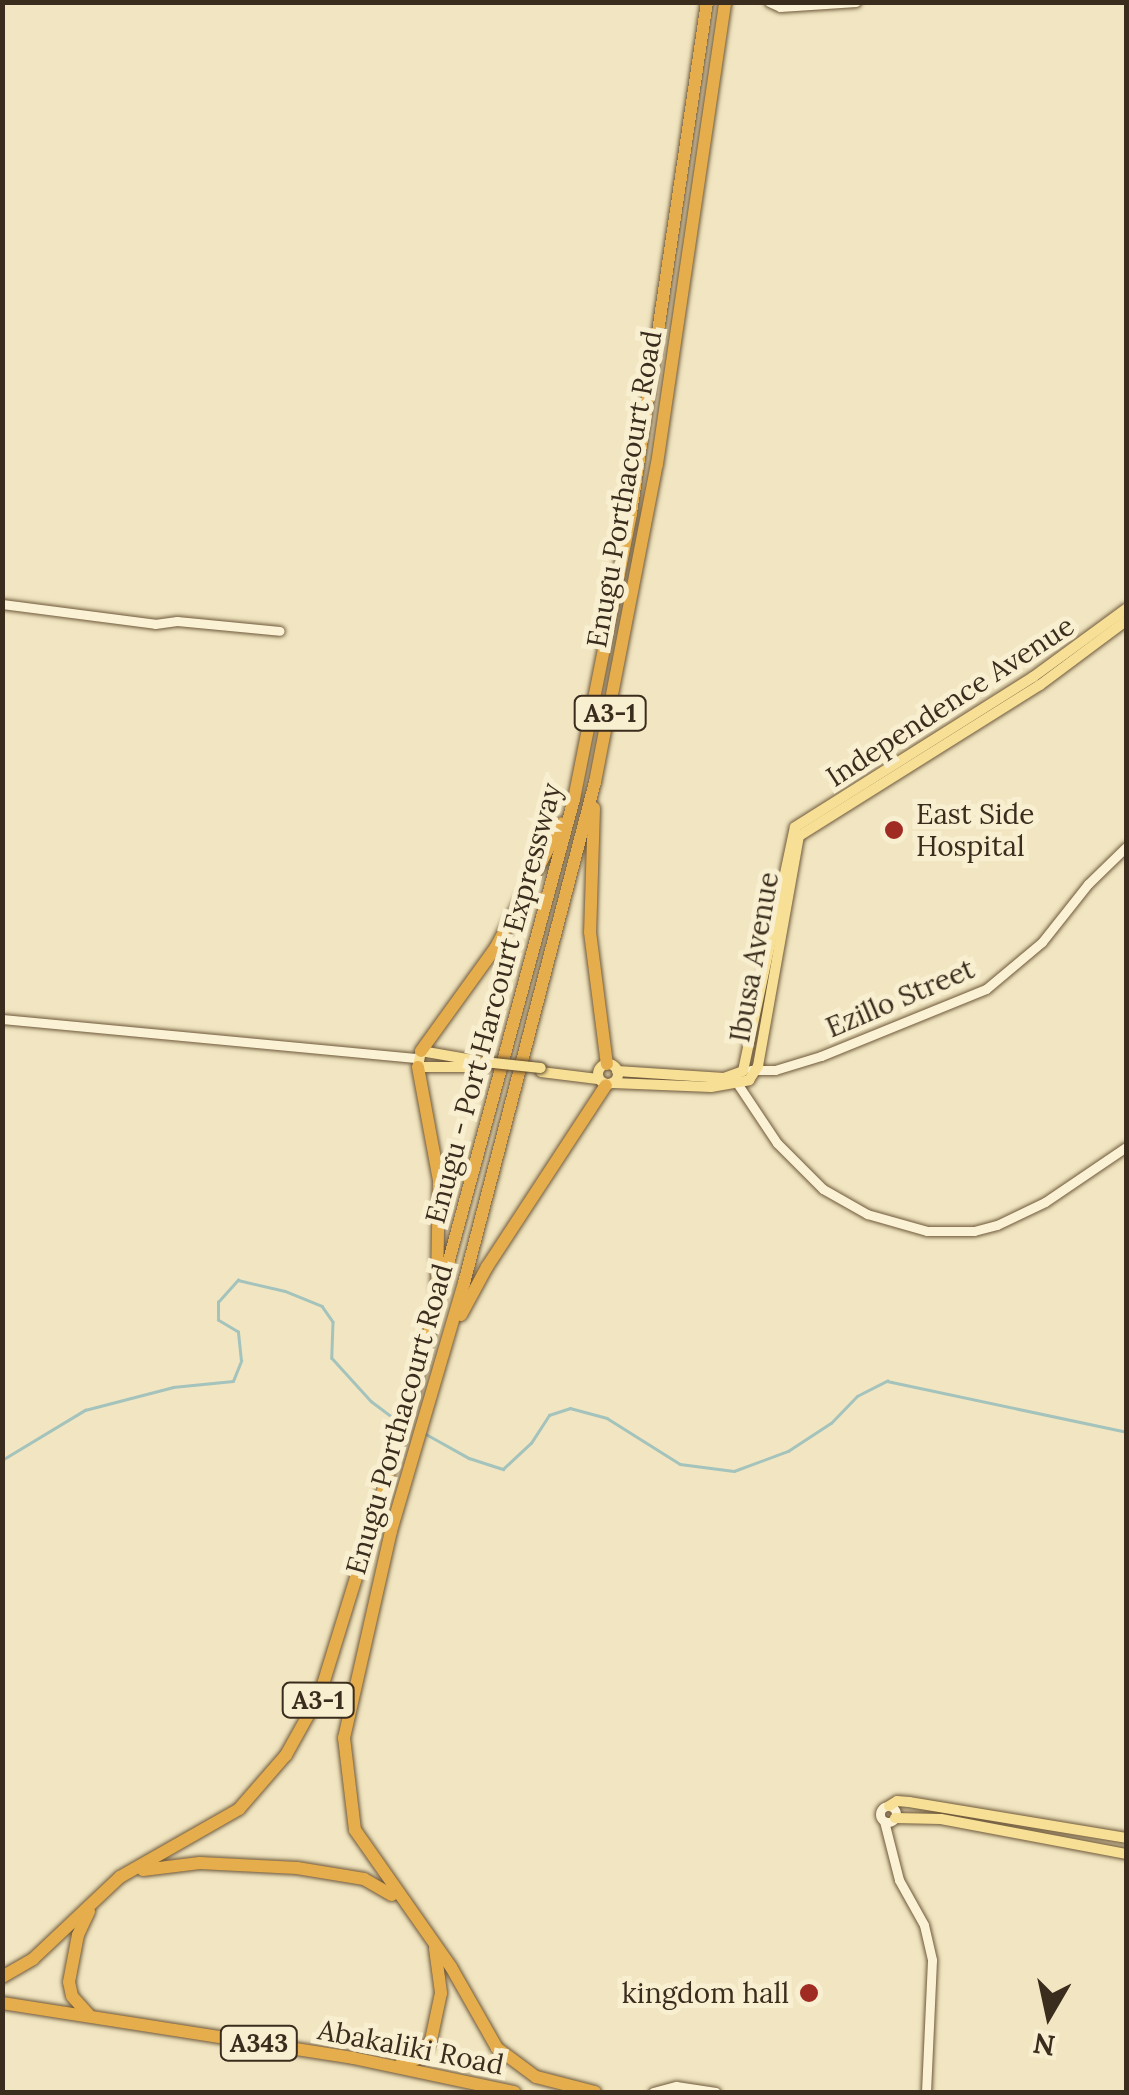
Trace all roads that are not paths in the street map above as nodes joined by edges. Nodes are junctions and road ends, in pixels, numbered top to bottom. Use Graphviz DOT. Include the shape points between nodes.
graph roads {
  1 [pos="707,2"];
  2 [pos="725,2"];
  3 [pos="769,2"];
  4 [pos="856,2"];
  5 [pos="2,604"];
  6 [pos="1126,610"];
  7 [pos="1126,621"];
  8 [pos="280,632"];
  9 [pos="938,744"];
  10 [pos="595,782"];
  11 [pos="574,799"];
  12 [pos="800,829"];
  13 [pos="1126,848"];
  14 [pos="2,1019"];
  15 [pos="761,1051"];
  16 [pos="419,1059"];
  17 [pos="784,1068"];
  18 [pos="607,1075"];
  19 [pos="744,1076"];
  20 [pos="1126,1147"];
  21 [pos="438,1304"];
  22 [pos="447,1344"];
  23 [pos="889,1806"];
  24 [pos="891,1820"];
  25 [pos="1126,1838"];
  26 [pos="1126,1854"];
  27 [pos="120,1878"];
  28 [pos="96,1900"];
  29 [pos="409,1909"];
  30 [pos="435,1946"];
  31 [pos="2,1976"];
  32 [pos="2,2003"];
  33 [pos="90,2016"];
  34 [pos="384,2064"];
  35 [pos="515,2065"];
  36 [pos="683,2090"];
  37 [pos="514,2092"];
  38 [pos="596,2092"];
  39 [pos="654,2092"];
  40 [pos="716,2092"];
  41 [pos="926,2092"];
  1 -- 11 [label="highway, Enugu - Port Harcourt Expressway / A3-1" via="632,512"];
  2 -- 10 [label="highway, Enugu Porthacourt Road / A3-1" via="658,464"];
  3 -- 4 [label="street"];
  5 -- 8 [label="street"];
  6 -- 9 [label="main road, Independence Avenue"];
  7 -- 9 [label="main road, Independence Avenue" via="1040,685"];
  9 -- 12 [label="main road, Independence Avenue"];
  10 -- 18 [label="highway" via="590,932"];
  10 -- 22 [label="highway, Enugu Porthacourt Road / A3-1"];
  11 -- 16 [label="highway" via="496,947"];
  11 -- 21 [label="highway, Enugu - Port Harcourt Expressway / A3-1"];
  12 -- 15 [label="main road, Ibusa Avenue"];
  12 -- 19 [label="main road, Ibusa Avenue"];
  13 -- 17 [label="street, Ezillo Street" via="1042,942 986,989"];
  14 -- 16 [label="street"];
  15 -- 17 [label="street"];
  15 -- 19 [label="main road, Ibusa Avenue"];
  16 -- 18 [label="main road, Ezillo Street, bridge"];
  16 -- 21 [label="highway" via="438,1180"];
  17 -- 19 [label="street, Ezillo Street"];
  18 -- 19 [label="main road, Ezillo Street"];
  18 -- 22 [label="highway"];
  19 -- 20 [label="street" via="777,1143 823,1189 867,1214 927,1231 996,1225 1045,1202"];
  21 -- 27 [label="highway, Enugu - Port Harcourt Expressway / A3-1" via="343,1628 305,1728 239,1809"];
  22 -- 29 [label="highway, Enugu Porthacourt Road / A3-1" via="364,1640 344,1738 355,1830"];
  23 -- 24 [label="street"];
  23 -- 25 [label="main road" via="909,1802"];
  24 -- 26 [label="main road" via="956,1821"];
  24 -- 41 [label="street" via="889,1846 932,1960"];
  27 -- 28 [label="highway, Enugu - Port Harcourt Expressway"];
  27 -- 29 [label="highway" via="200,1863 334,1872 373,1882"];
  28 -- 31 [label="highway, Enugu - Port Harcourt Expressway" via="33,1960"];
  28 -- 33 [label="highway" via="69,1972 72,1996"];
  29 -- 30 [label="highway, Enugu Porthacourt Road"];
  30 -- 34 [label="highway" via="440,1993 431,2040 413,2062"];
  30 -- 35 [label="highway, Enugu Porthacourt Road" via="489,2037"];
  32 -- 33 [label="highway, Abakaliki Road / A343"];
  33 -- 34 [label="highway, Abakaliki Road / A343"];
  34 -- 37 [label="highway, Abakaliki Road / A343"];
  35 -- 38 [label="highway, Abakaliki Road"];
  36 -- 39 [label="street"];
  36 -- 40 [label="street"];
}
